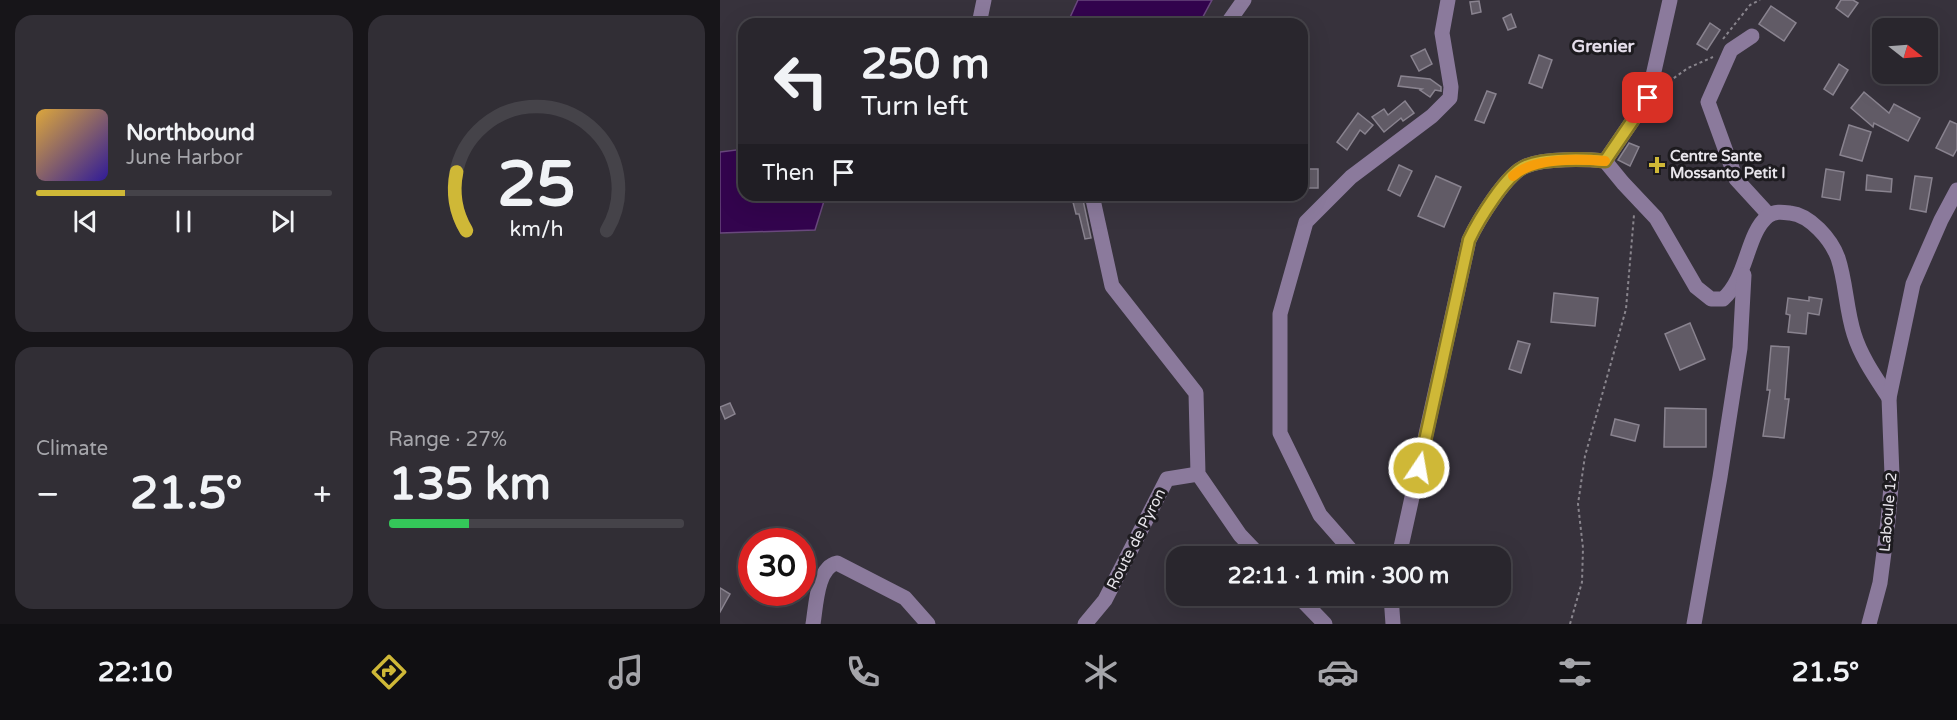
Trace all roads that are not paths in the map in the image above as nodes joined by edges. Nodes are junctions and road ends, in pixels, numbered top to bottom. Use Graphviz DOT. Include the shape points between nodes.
graph roads {
  1 [pos="984,0"];
  2 [pos="1244,0"];
  3 [pos="1448,0"];
  4 [pos="1670,0"];
  5 [pos="980,18"];
  6 [pos="1231,18"];
  7 [pos="1752,36"];
  8 [pos="1605,161"];
  9 [pos="1957,190"];
  10 [pos="1093,201"];
  11 [pos="1769,215"];
  12 [pos="1745,263"];
  13 [pos="1889,398"];
  14 [pos="1198,474"];
  15 [pos="1250,546"];
  16 [pos="1347,546"];
  17 [pos="1401,546"];
  18 [pos="1308,606"];
  19 [pos="1392,606"];
  20 [pos="813,624"];
  21 [pos="928,624"];
  22 [pos="1085,624"];
  23 [pos="1325,624"];
  24 [pos="1393,624"];
  25 [pos="1694,624"];
  26 [pos="1869,624"];
  1 -- 5 [label="street"];
  2 -- 6 [label="street"];
  3 -- 16 [label="street" via="1442,33 1450,98 1351,177 1306,222 1280,314 1281,433 1320,515"];
  4 -- 8 [label="street" via="1648,98"];
  7 -- 11 [label="street" via="1731,50 1708,102 1736,179"];
  8 -- 12 [label="street" via="1656,219 1696,287 1711,299 1723,299 1730,293"];
  8 -- 17 [label="street" via="1570,160 1525,166 1479,219 1469,240"];
  9 -- 13 [label="street, Laboule 12" via="1913,284"];
  10 -- 14 [label="street" via="1112,286 1196,393"];
  11 -- 12 [label="street" via="1758,227"];
  11 -- 13 [label="street" via="1796,213 1812,222 1838,256 1854,334"];
  12 -- 25 [label="street" via="1740,348"];
  13 -- 26 [label="street, Laboule 12" via="1892,476 1880,583"];
  14 -- 15 [label="street"];
  14 -- 22 [label="street, Route de Pyron" via="1167,479 1106,600"];
  18 -- 23 [label="street"];
  19 -- 24 [label="street"];
  20 -- 21 [label="street" via="823,573 830,564 837,563 905,597"];
}
